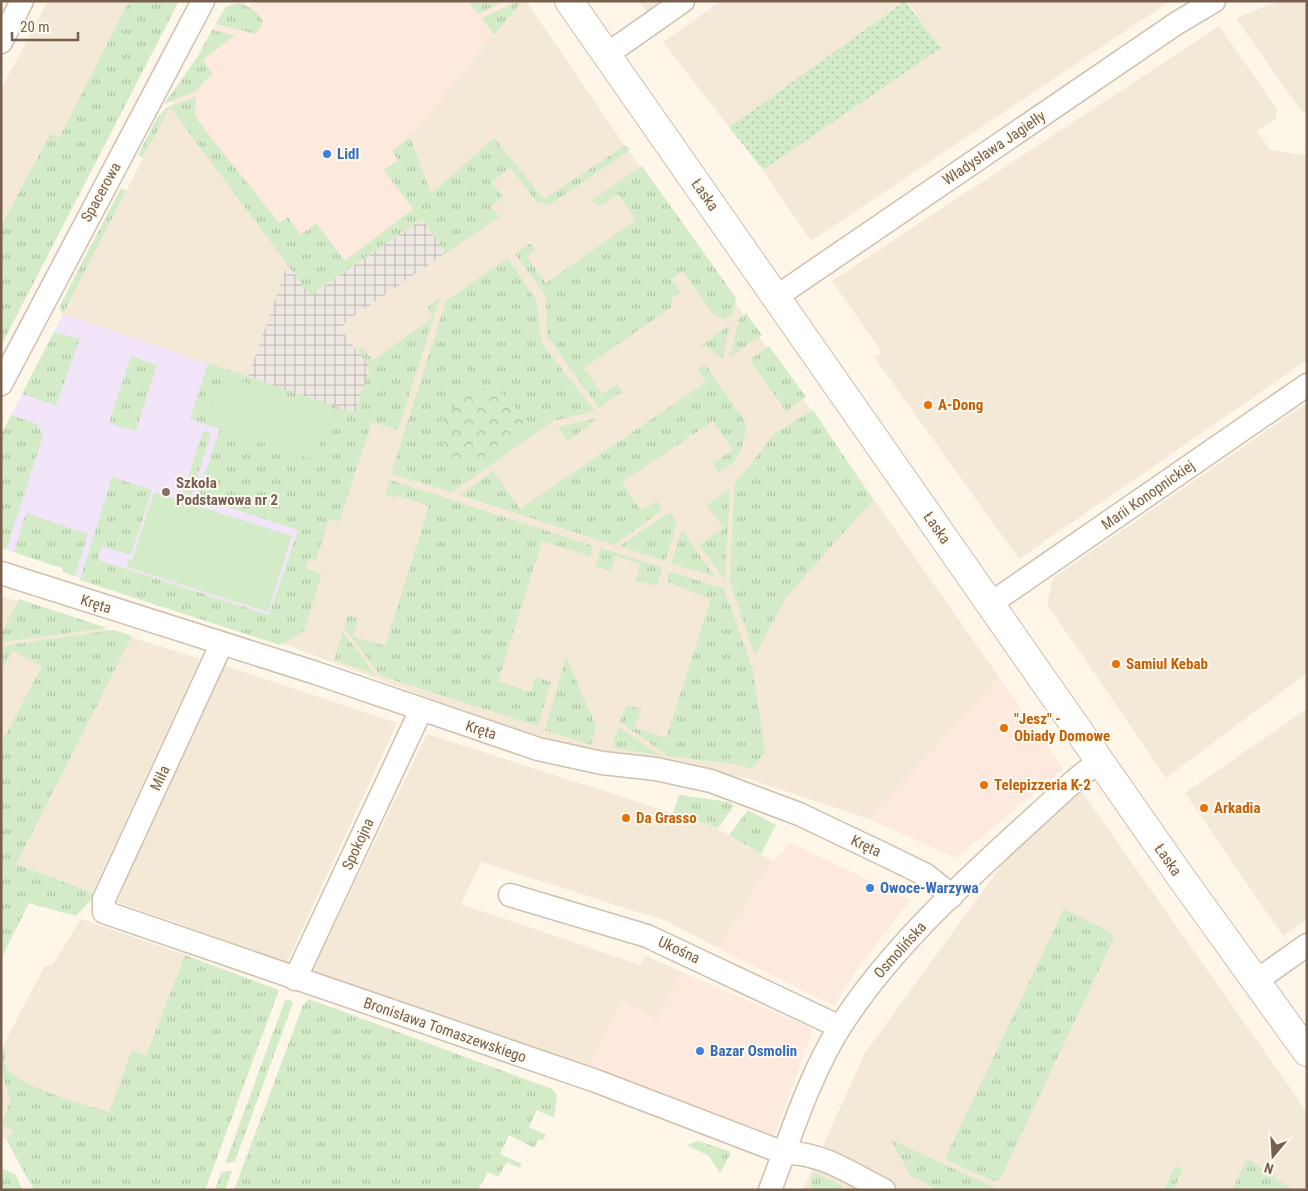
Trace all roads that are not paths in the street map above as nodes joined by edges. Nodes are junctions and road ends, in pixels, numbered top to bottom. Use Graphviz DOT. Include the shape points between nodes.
graph roads {
  1 [pos="22,1"];
  2 [pos="204,1"];
  3 [pos="569,1"];
  4 [pos="683,1"];
  5 [pos="1214,1"];
  6 [pos="1,42"];
  7 [pos="606,55"];
  8 [pos="776,297"];
  9 [pos="1,384"];
  10 [pos="1307,385"];
  11 [pos="1,573"];
  12 [pos="990,604"];
  13 [pos="222,645"];
  14 [pos="421,710"];
  15 [pos="1099,760"];
  16 [pos="510,895"];
  17 [pos="952,896"];
  18 [pos="104,912"];
  19 [pos="1307,945"];
  20 [pos="295,979"];
  21 [pos="1256,981"];
  22 [pos="840,1027"];
  23 [pos="1307,1052"];
  24 [pos="784,1153"];
  25 [pos="770,1190"];
  26 [pos="884,1190"];
  1 -- 6 [label="street"];
  2 -- 9 [label="street, Spacerowa"];
  3 -- 7 [label="street, Łaska"];
  4 -- 7 [label="street"];
  5 -- 8 [label="street, Władysława Jagiełły"];
  7 -- 8 [label="street, Łaska"];
  8 -- 12 [label="street, Łaska"];
  10 -- 12 [label="street, Marii Konopnickiej"];
  11 -- 13 [label="street, Kręta"];
  12 -- 15 [label="street, Łaska"];
  13 -- 14 [label="street, Kręta"];
  13 -- 18 [label="street, Miła" via="104,899"];
  14 -- 17 [label="street, Kręta" via="538,748 602,763 656,769 711,781 799,814 881,853 926,875"];
  14 -- 20 [label="street, Spokojna"];
  15 -- 17 [label="street, Osmolińska"];
  15 -- 21 [label="street, Łaska"];
  16 -- 22 [label="street, Ukośna" via="648,936"];
  17 -- 22 [label="street, Osmolińska" via="882,968"];
  18 -- 20 [label="street, Bronisława Tomaszewskiego"];
  19 -- 21 [label="street"];
  20 -- 24 [label="street, Bronisława Tomaszewskiego" via="596,1081"];
  21 -- 23 [label="street, Łaska"];
  22 -- 24 [label="street, Osmolińska" via="827,1050"];
  24 -- 25 [label="street, Osmolińska"];
  24 -- 26 [label="street, Bronisława Tomaszewskiego" via="802,1152 816,1157"];
}
